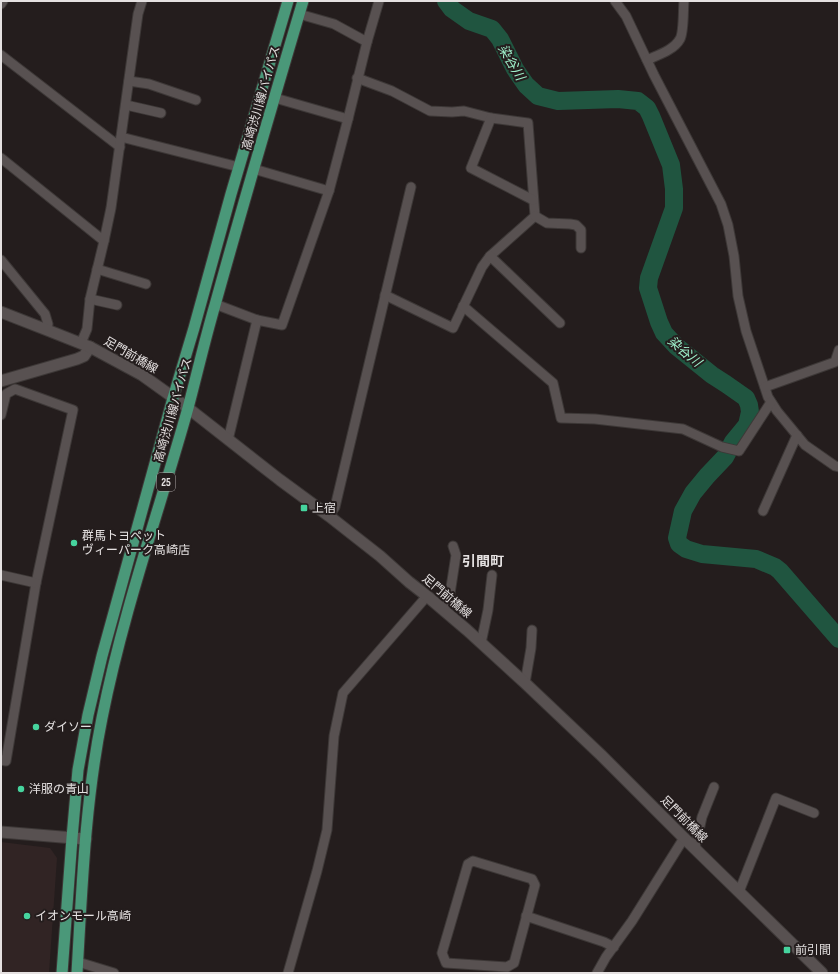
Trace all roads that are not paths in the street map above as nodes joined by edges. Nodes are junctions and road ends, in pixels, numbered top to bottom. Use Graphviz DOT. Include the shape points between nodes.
graph roads {
  1 [pos="3,1"];
  2 [pos="142,1"];
  3 [pos="288,1"];
  4 [pos="303,1"];
  5 [pos="379,1"];
  6 [pos="615,1"];
  7 [pos="684,1"];
  8 [pos="1,4"];
  9 [pos="299,14"];
  10 [pos="367,42"];
  11 [pos="1,55"];
  12 [pos="647,60"];
  13 [pos="357,78"];
  14 [pos="129,80"];
  15 [pos="275,98"];
  16 [pos="196,100"];
  17 [pos="126,105"];
  18 [pos="161,113"];
  19 [pos="491,118"];
  20 [pos="348,119"];
  21 [pos="121,137"];
  22 [pos="120,147"];
  23 [pos="1,158"];
  24 [pos="239,167"];
  25 [pos="254,169"];
  26 [pos="411,187"];
  27 [pos="329,191"];
  28 [pos="533,200"];
  29 [pos="535,216"];
  30 [pos="104,240"];
  31 [pos="581,248"];
  32 [pos="490,256"];
  33 [pos="1,260"];
  34 [pos="97,269"];
  35 [pos="146,284"];
  36 [pos="385,295"];
  37 [pos="90,299"];
  38 [pos="215,304"];
  39 [pos="117,305"];
  40 [pos="464,306"];
  41 [pos="1,312"];
  42 [pos="257,320"];
  43 [pos="560,323"];
  44 [pos="47,330"];
  45 [pos="86,345"];
  46 [pos="839,350"];
  47 [pos="837,363"];
  48 [pos="1,381"];
  49 [pos="765,387"];
  50 [pos="173,398"];
  51 [pos="771,402"];
  52 [pos="188,408"];
  53 [pos="1,415"];
  54 [pos="797,435"];
  55 [pos="228,440"];
  56 [pos="839,467"];
  57 [pos="764,511"];
  58 [pos="329,516"];
  59 [pos="453,546"];
  60 [pos="1,575"];
  61 [pos="492,575"];
  62 [pos="36,583"];
  63 [pos="427,596"];
  64 [pos="443,610"];
  65 [pos="532,630"];
  66 [pos="481,643"];
  67 [pos="525,683"];
  68 [pos="1,760"];
  69 [pos="714,787"];
  70 [pos="814,813"];
  71 [pos="1,832"];
  72 [pos="72,838"];
  73 [pos="684,838"];
  74 [pos="86,839"];
  75 [pos="695,848"];
  76 [pos="739,892"];
  77 [pos="526,916"];
  78 [pos="614,947"];
  79 [pos="77,967"];
  80 [pos="62,973"];
  81 [pos="114,973"];
  82 [pos="288,973"];
  83 [pos="598,973"];
  84 [pos="822,973"];
  1 -- 8 [label="street"];
  2 -- 14 [label="street"];
  3 -- 24 [label="main road, 高崎渋川線バイパス / 25"];
  4 -- 9 [label="main road, 高崎渋川線バイパス / 25"];
  5 -- 10 [label="street"];
  6 -- 12 [label="street" via="626,16"];
  7 -- 12 [label="street" via="679,41 669,50"];
  9 -- 10 [label="street" via="334,24"];
  9 -- 15 [label="main road, 高崎渋川線バイパス / 25"];
  10 -- 13 [label="street"];
  11 -- 22 [label="street"];
  12 -- 49 [label="street" via="721,204 734,256 738,296 746,331"];
  13 -- 19 [label="street" via="392,91 430,111 464,111"];
  13 -- 20 [label="street"];
  14 -- 16 [label="street"];
  14 -- 17 [label="street"];
  15 -- 20 [label="street"];
  15 -- 25 [label="main road, 高崎渋川線バイパス / 25"];
  17 -- 18 [label="street"];
  17 -- 21 [label="street"];
  19 -- 28 [label="street" via="528,123"];
  19 -- 28 [label="street" via="470,168"];
  20 -- 27 [label="street"];
  21 -- 22 [label="street"];
  21 -- 24 [label="street"];
  22 -- 30 [label="street"];
  23 -- 30 [label="street"];
  24 -- 50 [label="main road, 高崎渋川線バイパス / 25"];
  25 -- 27 [label="street"];
  25 -- 38 [label="main road, 高崎渋川線バイパス / 25"];
  26 -- 36 [label="street"];
  27 -- 42 [label="street" via="282,325"];
  28 -- 29 [label="street"];
  29 -- 31 [label="street" via="546,223 576,225 581,230"];
  29 -- 32 [label="street"];
  30 -- 34 [label="street"];
  32 -- 40 [label="street" via="482,267"];
  32 -- 43 [label="street"];
  33 -- 44 [label="street" via="45,314"];
  34 -- 35 [label="street"];
  34 -- 37 [label="street"];
  36 -- 40 [label="street" via="453,328"];
  36 -- 58 [label="street" via="335,507"];
  37 -- 39 [label="street"];
  37 -- 45 [label="street"];
  38 -- 42 [label="street"];
  38 -- 52 [label="main road, 高崎渋川線バイパス / 25"];
  40 -- 51 [label="street" via="553,383 561,418 683,428 722,447 739,451"];
  41 -- 44 [label="main road, 足門前橋線"];
  42 -- 55 [label="street"];
  44 -- 45 [label="main road, 足門前橋線"];
  45 -- 48 [label="main road" via="84,356 77,359"];
  45 -- 50 [label="main road, 足門前橋線" via="142,375"];
  46 -- 47 [label="street"];
  47 -- 49 [label="street"];
  49 -- 51 [label="street"];
  50 -- 52 [label="main road, 足門前橋線"];
  50 -- 72 [label="main road, 高崎渋川線バイパス / 25" via="88,714 78,770"];
  51 -- 54 [label="street"];
  52 -- 55 [label="main road, 足門前橋線"];
  52 -- 74 [label="main road, 高崎渋川線バイパス / 25" via="115,659 102,720"];
  53 -- 62 [label="street" via="6,394 15,389 73,410"];
  54 -- 56 [label="street" via="805,445"];
  54 -- 57 [label="street"];
  55 -- 58 [label="main road, 足門前橋線"];
  58 -- 63 [label="main road, 足門前橋線"];
  59 -- 64 [label="street" via="456,555 449,600"];
  60 -- 62 [label="street"];
  61 -- 66 [label="street"];
  62 -- 68 [label="street" via="6,761"];
  63 -- 64 [label="main road, 足門前橋線"];
  63 -- 82 [label="street" via="342,693 334,736 327,830"];
  64 -- 66 [label="main road, 足門前橋線"];
  65 -- 67 [label="street"];
  66 -- 67 [label="main road, 足門前橋線"];
  67 -- 73 [label="main road, 足門前橋線"];
  69 -- 75 [label="street" via="702,817"];
  70 -- 76 [label="street" via="776,798"];
  71 -- 72 [label="main road"];
  72 -- 74 [label="main road"];
  72 -- 80 [label="main road, 高崎渋川線バイパス / 25"];
  73 -- 75 [label="main road, 足門前橋線"];
  73 -- 78 [label="street"];
  74 -- 79 [label="main road, 高崎渋川線バイパス / 25"];
  75 -- 76 [label="main road, 足門前橋線"];
  76 -- 84 [label="main road, 足門前橋線"];
  77 -- 77 [label="street" via="535,885 532,879 473,861 468,864 442,953 446,963 507,967 514,963"];
  77 -- 78 [label="street"];
  78 -- 83 [label="street"];
  79 -- 81 [label="street"];
}
